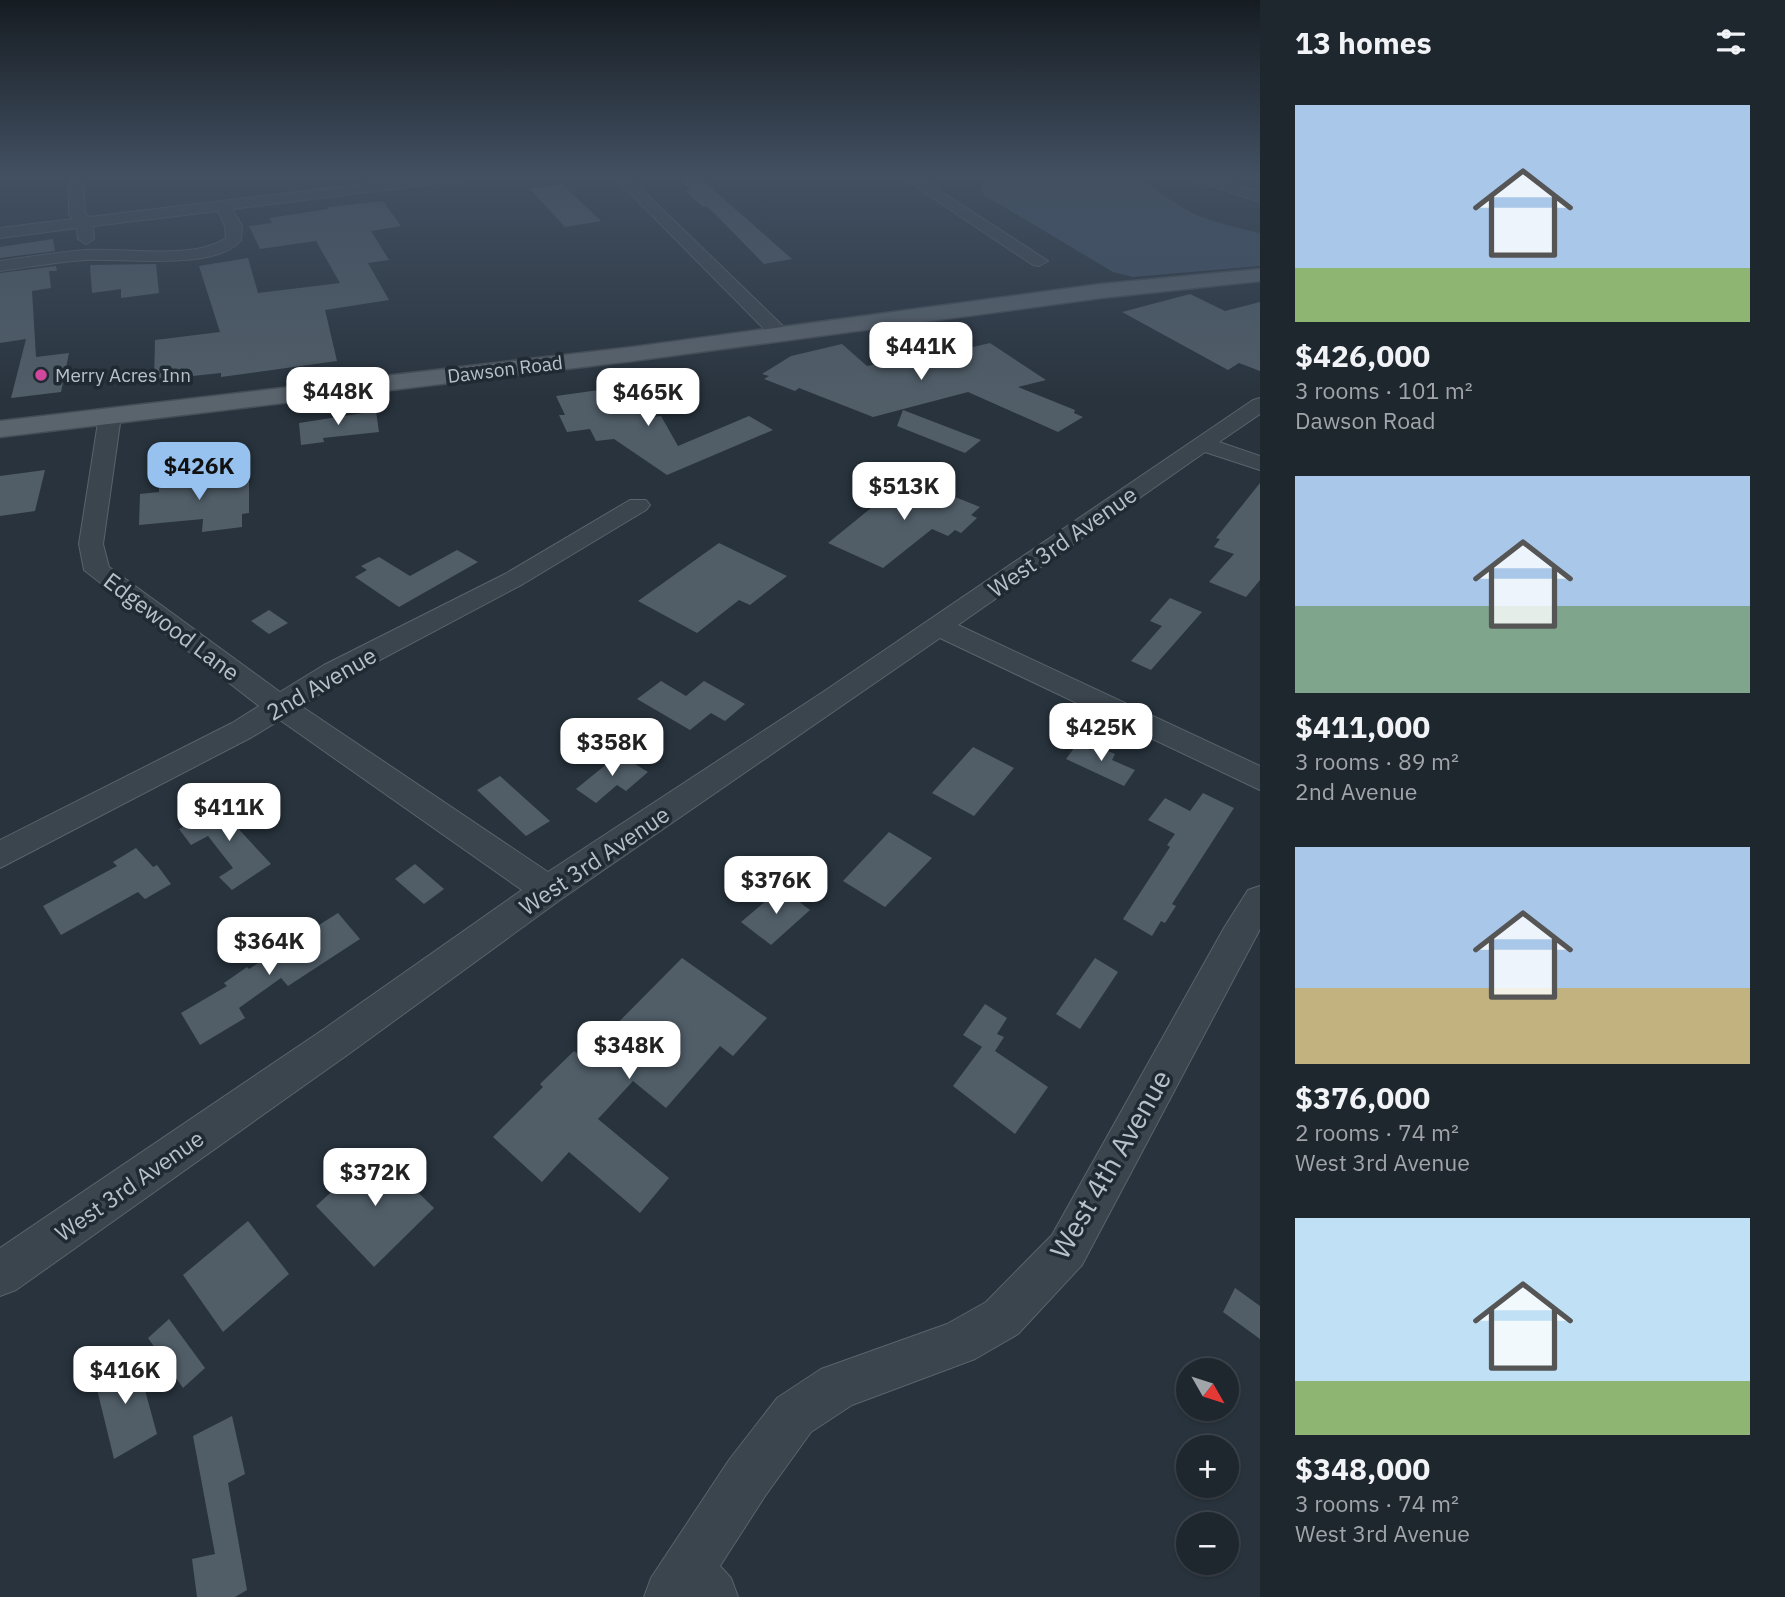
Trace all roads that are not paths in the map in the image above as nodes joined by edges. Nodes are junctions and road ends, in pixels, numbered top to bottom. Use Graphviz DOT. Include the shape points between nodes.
graph roads {
  1 [pos="87,251"];
  2 [pos="205,251"];
  3 [pos="695,251"];
  4 [pos="1023,251"];
  5 [pos="87,254"];
  6 [pos="1039,261"];
  7 [pos="0,266"];
  8 [pos="1260,275"];
  9 [pos="780,334"];
  10 [pos="1260,404"];
  11 [pos="110,416"];
  12 [pos="0,429"];
  13 [pos="1203,444"];
  14 [pos="1260,463"];
  15 [pos="638,505"];
  16 [pos="937,626"];
  17 [pos="280,707"];
  18 [pos="1260,779"];
  19 [pos="0,855"];
  20 [pos="548,890"];
  21 [pos="1260,900"];
  22 [pos="0,1274"];
  23 [pos="690,1588"];
  1 -- 5 [label="street"];
  2 -- 5 [label="street"];
  3 -- 9 [label="street"];
  4 -- 6 [label="street"];
  5 -- 7 [label="street"];
  8 -- 9 [label="main road, Dawson Road" via="1101,291"];
  9 -- 11 [label="main road, Dawson Road"];
  10 -- 13 [label="street, West 3rd Avenue"];
  11 -- 12 [label="main road, Dawson Road"];
  11 -- 17 [label="street, Edgewood Lane" via="92,544 97,570"];
  13 -- 14 [label="street"];
  13 -- 16 [label="street, West 3rd Avenue"];
  15 -- 17 [label="street, 2nd Avenue" via="514,579 334,671"];
  16 -- 18 [label="street"];
  16 -- 20 [label="street, West 3rd Avenue"];
  17 -- 19 [label="street, 2nd Avenue"];
  17 -- 20 [label="street, Edgewood Lane"];
  20 -- 22 [label="street, West 3rd Avenue"];
  21 -- 23 [label="street, West 4th Avenue" via="1067,1250 1002,1318 960,1343 846,1382 794,1415 747,1478"];
}
